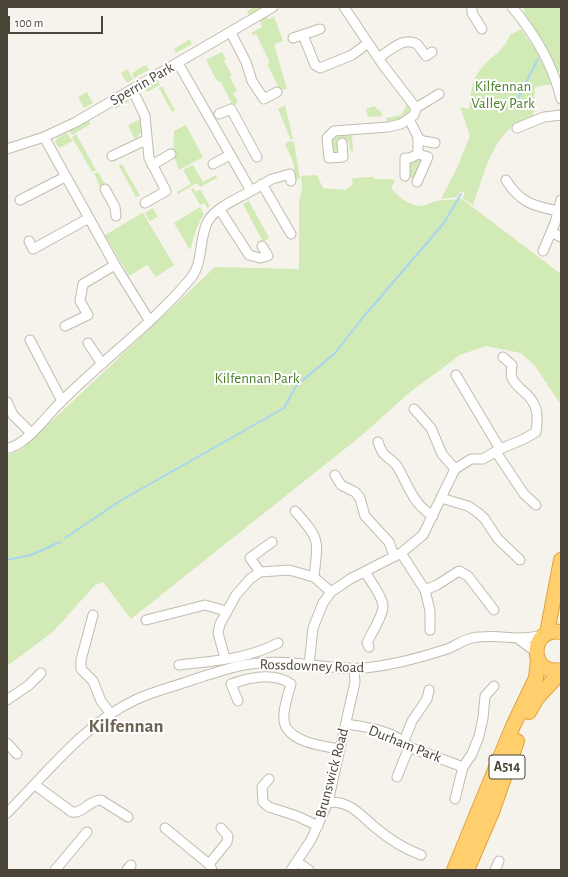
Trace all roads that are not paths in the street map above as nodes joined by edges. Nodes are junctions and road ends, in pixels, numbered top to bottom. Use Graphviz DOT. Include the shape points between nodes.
graph roads {
  1 [pos="273,7"];
  2 [pos="472,7"];
  3 [pos="512,7"];
  4 [pos="348,8"];
  5 [pos="320,29"];
  6 [pos="482,29"];
  7 [pos="231,33"];
  8 [pos="303,35"];
  9 [pos="293,38"];
  10 [pos="368,43"];
  11 [pos="432,52"];
  12 [pos="378,58"];
  13 [pos="178,63"];
  14 [pos="558,77"];
  15 [pos="132,89"];
  16 [pos="277,92"];
  17 [pos="439,94"];
  18 [pos="561,99"];
  19 [pos="416,108"];
  20 [pos="219,114"];
  21 [pos="561,115"];
  22 [pos="409,118"];
  23 [pos="517,128"];
  24 [pos="44,137"];
  25 [pos="146,140"];
  26 [pos="418,140"];
  27 [pos="342,143"];
  28 [pos="435,143"];
  29 [pos="7,150"];
  30 [pos="171,154"];
  31 [pos="418,154"];
  32 [pos="230,155"];
  33 [pos="112,156"];
  34 [pos="257,157"];
  35 [pos="213,164"];
  36 [pos="152,165"];
  37 [pos="405,176"];
  38 [pos="65,177"];
  39 [pos="506,180"];
  40 [pos="292,181"];
  41 [pos="417,182"];
  42 [pos="262,184"];
  43 [pos="105,189"];
  44 [pos="250,191"];
  45 [pos="20,200"];
  46 [pos="561,200"];
  47 [pos="145,203"];
  48 [pos="220,210"];
  49 [pos="558,211"];
  50 [pos="116,216"];
  51 [pos="89,218"];
  52 [pos="551,232"];
  53 [pos="291,234"];
  54 [pos="561,237"];
  55 [pos="29,241"];
  56 [pos="262,246"];
  57 [pos="543,251"];
  58 [pos="115,265"];
  59 [pos="149,320"];
  60 [pos="65,326"];
  61 [pos="30,340"];
  62 [pos="88,343"];
  63 [pos="503,357"];
  64 [pos="102,364"];
  65 [pos="456,375"];
  66 [pos="62,401"];
  67 [pos="7,402"];
  68 [pos="414,409"];
  69 [pos="31,433"];
  70 [pos="378,442"];
  71 [pos="7,448"];
  72 [pos="498,450"];
  73 [pos="455,469"];
  74 [pos="335,474"];
  75 [pos="441,498"];
  76 [pos="536,504"];
  77 [pos="295,511"];
  78 [pos="433,516"];
  79 [pos="272,542"];
  80 [pos="398,554"];
  81 [pos="520,560"];
  82 [pos="561,560"];
  83 [pos="260,572"];
  84 [pos="365,572"];
  85 [pos="314,577"];
  86 [pos="425,590"];
  87 [pos="331,592"];
  88 [pos="494,610"];
  89 [pos="226,612"];
  90 [pos="95,620"];
  91 [pos="146,620"];
  92 [pos="430,630"];
  93 [pos="561,632"];
  94 [pos="545,634"];
  95 [pos="517,638"];
  96 [pos="278,644"];
  97 [pos="369,647"];
  98 [pos="537,656"];
  99 [pos="225,658"];
  100 [pos="179,665"];
  101 [pos="309,665"];
  102 [pos="354,669"];
  103 [pos="561,671"];
  104 [pos="41,673"];
  105 [pos="494,686"];
  106 [pos="429,690"];
  107 [pos="7,700"];
  108 [pos="238,701"];
  109 [pos="111,714"];
  110 [pos="346,724"];
  111 [pos="7,743"];
  112 [pos="406,744"];
  113 [pos="339,749"];
  114 [pos="17,754"];
  115 [pos="463,767"];
  116 [pos="397,777"];
  117 [pos="269,780"];
  118 [pos="35,786"];
  119 [pos="455,799"];
  120 [pos="328,802"];
  121 [pos="126,812"];
  122 [pos="7,813"];
  123 [pos="318,826"];
  124 [pos="165,828"];
  125 [pos="221,828"];
  126 [pos="86,832"];
  127 [pos="421,855"];
  128 [pos="297,862"];
  129 [pos="210,867"];
  130 [pos="55,870"];
  131 [pos="291,870"];
  132 [pos="309,870"];
  133 [pos="454,870"];
  134 [pos="467,870"];
  1 -- 7 [label="street, Sperrin Park"];
  2 -- 6 [label="street" via="472,13"];
  3 -- 14 [label="street"];
  4 -- 10 [label="street"];
  5 -- 8 [label="street"];
  7 -- 13 [label="street, Sperrin Park"];
  7 -- 16 [label="street" via="246,62 252,81 264,99"];
  8 -- 9 [label="street"];
  8 -- 10 [label="street" via="315,65 320,68 352,55"];
  10 -- 12 [label="street"];
  11 -- 12 [label="street" via="426,56 418,44 408,41 402,42"];
  12 -- 19 [label="street"];
  13 -- 15 [label="street, Sperrin Park"];
  13 -- 32 [label="street"];
  14 -- 18 [label="street"];
  15 -- 24 [label="street, Sperrin Park" via="76,122"];
  15 -- 25 [label="street" via="145,116"];
  17 -- 19 [label="street"];
  19 -- 22 [label="street"];
  20 -- 34 [label="street" via="231,109"];
  21 -- 23 [label="street" via="544,117"];
  22 -- 26 [label="street"];
  22 -- 27 [label="street" via="401,124 388,127 334,131 327,138 329,158 343,157"];
  24 -- 29 [label="street, Sperrin Park"];
  24 -- 38 [label="street"];
  25 -- 33 [label="street"];
  25 -- 36 [label="street"];
  26 -- 28 [label="street"];
  26 -- 31 [label="street"];
  30 -- 36 [label="street"];
  31 -- 37 [label="street" via="405,158"];
  31 -- 41 [label="street" via="428,157"];
  32 -- 35 [label="street"];
  32 -- 44 [label="street"];
  36 -- 47 [label="street" via="166,191"];
  38 -- 45 [label="street"];
  38 -- 51 [label="street"];
  39 -- 49 [label="street" via="514,192 526,202"];
  40 -- 42 [label="street" via="290,174 281,175"];
  42 -- 44 [label="street"];
  42 -- 53 [label="street"];
  43 -- 50 [label="street" via="115,208"];
  44 -- 48 [label="street"];
  46 -- 49 [label="street"];
  48 -- 56 [label="street" via="249,255 260,258 268,256"];
  48 -- 59 [label="street" via="207,223 192,276"];
  49 -- 52 [label="street"];
  51 -- 55 [label="street" via="33,249"];
  51 -- 58 [label="street"];
  52 -- 54 [label="street"];
  52 -- 57 [label="street"];
  58 -- 59 [label="street"];
  58 -- 60 [label="street" via="83,284 80,301 88,315"];
  59 -- 64 [label="street"];
  61 -- 66 [label="street"];
  62 -- 64 [label="street"];
  63 -- 72 [label="street" via="512,365 511,377 536,405 538,419 536,432"];
  64 -- 66 [label="street"];
  65 -- 72 [label="street"];
  66 -- 69 [label="street"];
  67 -- 69 [label="street" via="13,415"];
  68 -- 73 [label="street" via="431,428 442,454"];
  69 -- 71 [label="street" via="19,444"];
  70 -- 78 [label="street" via="384,454 397,465 421,508"];
  72 -- 73 [label="street" via="483,459 471,459"];
  72 -- 76 [label="street" via="524,494"];
  73 -- 75 [label="street"];
  74 -- 80 [label="street" via="341,485 355,492 360,498 365,516"];
  75 -- 78 [label="street"];
  75 -- 81 [label="street" via="468,506 477,512 498,539"];
  77 -- 85 [label="street" via="310,527 317,543"];
  78 -- 80 [label="street" via="423,535"];
  79 -- 83 [label="street" via="250,558"];
  80 -- 84 [label="street"];
  80 -- 86 [label="street"];
  82 -- 94 [label="highway, A514"];
  83 -- 85 [label="street" via="289,570"];
  83 -- 89 [label="street" via="236,595"];
  84 -- 87 [label="street"];
  84 -- 97 [label="street" via="383,606 367,643"];
  85 -- 87 [label="street"];
  86 -- 88 [label="street" via="459,571 468,576"];
  86 -- 92 [label="street" via="430,610"];
  87 -- 101 [label="street" via="323,603 313,628"];
  89 -- 91 [label="street" via="205,605"];
  89 -- 99 [label="street" via="218,633"];
  90 -- 109 [label="street" via="81,660 81,669 93,681 101,701"];
  93 -- 94 [label="highway"];
  94 -- 95 [label="street, Rossdowney Road"];
  94 -- 98 [label="highway, A514" via="538,644"];
  95 -- 98 [label="street"];
  95 -- 102 [label="street, Rossdowney Road" via="470,638 412,659"];
  96 -- 99 [label="street" via="259,652"];
  98 -- 103 [label="highway, A514" via="546,669"];
  98 -- 133 [label="highway, A514" via="536,678 513,726"];
  99 -- 100 [label="street" via="208,663"];
  101 -- 102 [label="street, Rossdowney Road"];
  101 -- 109 [label="street, Rossdowney Road" via="273,662 234,667 152,693"];
  102 -- 110 [label="street, Brunswick Road" via="355,682"];
  103 -- 134 [label="highway, A514" via="537,698 526,720 492,812"];
  104 -- 107 [label="street"];
  105 -- 115 [label="street" via="485,696 478,736 472,754"];
  106 -- 112 [label="street" via="427,699 412,721"];
  108 -- 113 [label="street" via="231,684 248,677 282,678 291,684 284,714 285,727 293,735 310,742"];
  109 -- 118 [label="street, Rossdowney Road" via="93,728"];
  110 -- 112 [label="street, Durham Park" via="376,729"];
  110 -- 113 [label="street, Brunswick Road"];
  111 -- 114 [label="street"];
  112 -- 115 [label="street, Durham Park"];
  112 -- 116 [label="street"];
  113 -- 120 [label="street, Brunswick Road"];
  115 -- 119 [label="street"];
  117 -- 123 [label="street" via="262,787 263,802 269,807"];
  118 -- 121 [label="street" via="72,812 79,812 92,802 101,800"];
  118 -- 122 [label="street, Rossdowney Road"];
  120 -- 123 [label="street, Brunswick Road"];
  120 -- 127 [label="street" via="340,802 352,807 376,829"];
  123 -- 128 [label="street, Brunswick Road"];
  124 -- 129 [label="street"];
  125 -- 129 [label="street" via="228,836 227,842"];
  126 -- 130 [label="street"];
  128 -- 131 [label="street, Brunswick Road"];
  128 -- 132 [label="street"];
}
